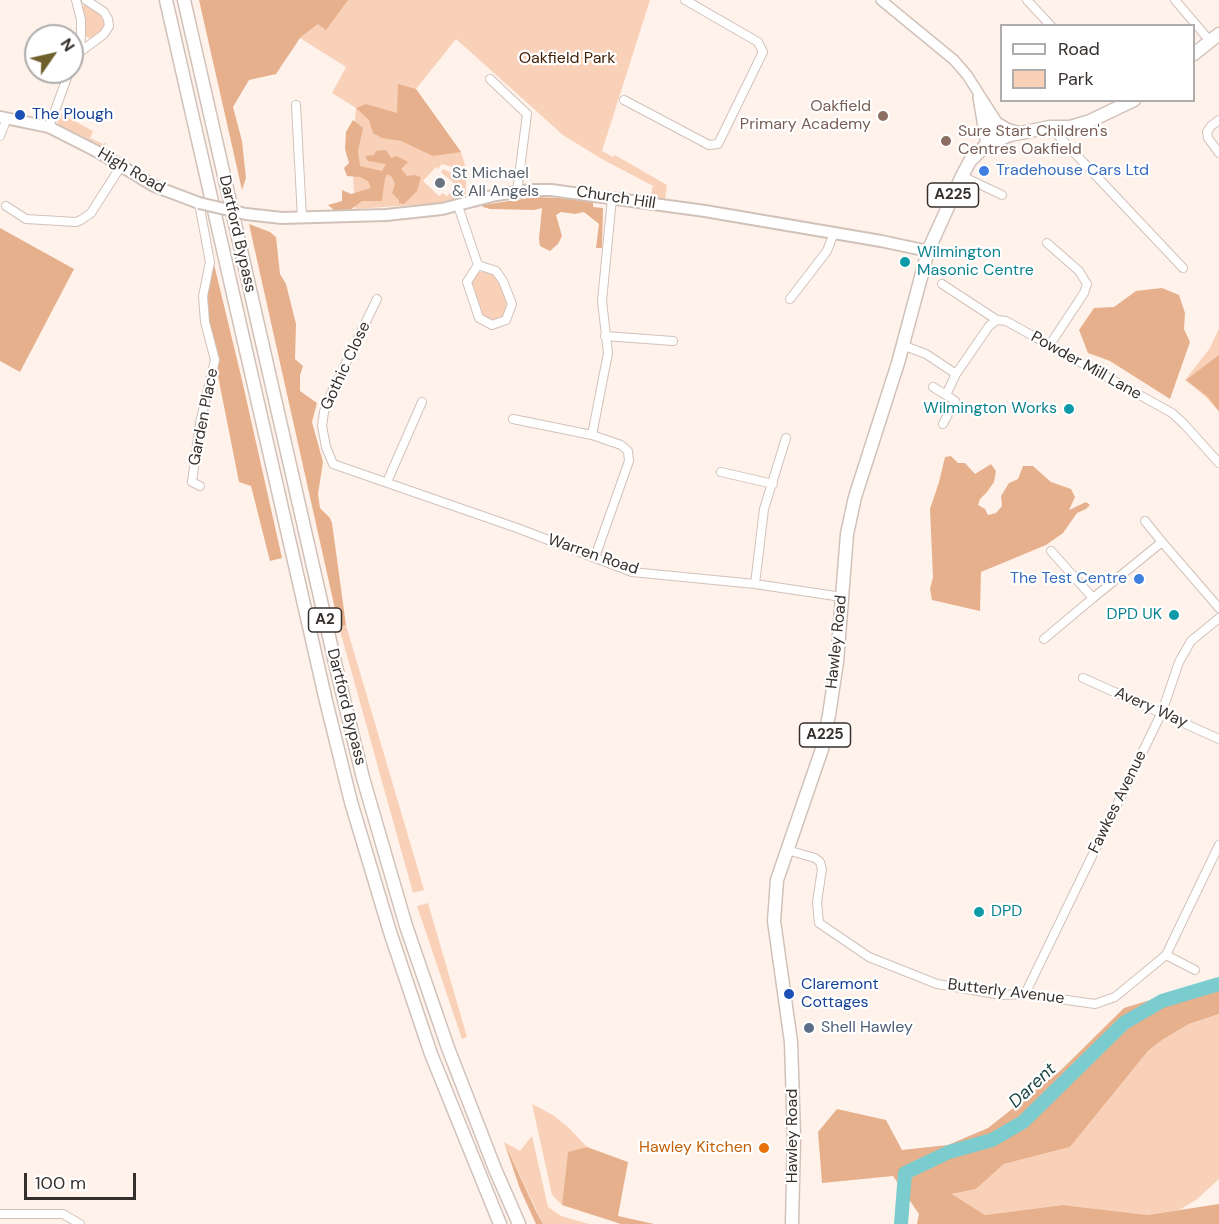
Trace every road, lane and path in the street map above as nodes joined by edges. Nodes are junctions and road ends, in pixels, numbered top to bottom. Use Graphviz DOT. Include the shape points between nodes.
graph roads {
  1 [pos="75,0"];
  2 [pos="86,0"];
  3 [pos="166,0"];
  4 [pos="184,0"];
  5 [pos="685,0"];
  6 [pos="881,0"];
  7 [pos="1027,0"];
  8 [pos="1175,0"];
  9 [pos="81,24"];
  10 [pos="1050,24"];
  11 [pos="1215,38"];
  12 [pos="84,49"];
  13 [pos="1195,53"];
  14 [pos="490,80"];
  15 [pos="65,84"];
  16 [pos="977,92"];
  17 [pos="624,100"];
  18 [pos="1129,102"];
  19 [pos="296,105"];
  20 [pos="3,117"];
  21 [pos="1219,120"];
  22 [pos="49,127"];
  23 [pos="1050,127"];
  24 [pos="1022,132"];
  25 [pos="0,136"];
  26 [pos="991,142"];
  27 [pos="1219,153"];
  28 [pos="121,166"];
  29 [pos="962,176"];
  30 [pos="516,192"];
  31 [pos="1002,195"];
  32 [pos="612,198"];
  33 [pos="199,203"];
  34 [pos="6,206"];
  35 [pos="458,206"];
  36 [pos="302,218"];
  37 [pos="834,233"];
  38 [pos="1047,243"];
  39 [pos="928,251"];
  40 [pos="478,265"];
  41 [pos="1183,268"];
  42 [pos="942,284"];
  43 [pos="377,299"];
  44 [pos="790,299"];
  45 [pos="997,320"];
  46 [pos="605,336"];
  47 [pos="673,341"];
  48 [pos="902,345"];
  49 [pos="1049,346"];
  50 [pos="957,374"];
  51 [pos="933,387"];
  52 [pos="946,395"];
  53 [pos="422,402"];
  54 [pos="513,419"];
  55 [pos="943,424"];
  56 [pos="592,435"];
  57 [pos="786,438"];
  58 [pos="1219,463"];
  59 [pos="338,466"];
  60 [pos="722,472"];
  61 [pos="387,482"];
  62 [pos="773,484"];
  63 [pos="200,486"];
  64 [pos="1145,521"];
  65 [pos="1162,542"];
  66 [pos="1051,551"];
  67 [pos="595,557"];
  68 [pos="754,584"];
  69 [pos="842,597"];
  70 [pos="1093,598"];
  71 [pos="1219,608"];
  72 [pos="1219,618"];
  73 [pos="1044,639"];
  74 [pos="1083,678"];
  75 [pos="1162,712"];
  76 [pos="1219,740"];
  77 [pos="787,850"];
  78 [pos="1218,851"];
  79 [pos="1166,955"];
  80 [pos="1195,970"];
  81 [pos="1025,994"];
  82 [pos="0,1214"];
  83 [pos="77,1223"];
  84 [pos="500,1224"];
  85 [pos="519,1224"];
  86 [pos="792,1224"];
  1 -- 9 [label="street"];
  2 -- 12 [label="street" via="104,12 109,26"];
  3 -- 84 [label="main road, Dartford Bypass / A2" via="351,802 431,1054"];
  4 -- 85 [label="main road, Dartford Bypass / A2" via="363,778 406,926 448,1048"];
  5 -- 17 [label="street" via="758,42 764,52 718,144 710,145"];
  6 -- 16 [label="street" via="954,60"];
  7 -- 10 [label="street"];
  8 -- 11 [label="street"];
  11 -- 13 [label="main road"];
  14 -- 30 [label="street" via="527,114"];
  15 -- 22 [label="street"];
  16 -- 24 [label="street" via="997,122"];
  16 -- 26 [label="street"];
  18 -- 23 [label="main road" via="1090,121"];
  19 -- 36 [label="street"];
  20 -- 22 [label="main road, High Road"];
  20 -- 25 [label="street"];
  21 -- 27 [label="street" via="1207,132"];
  22 -- 28 [label="main road, High Road"];
  23 -- 24 [label="main road"];
  23 -- 41 [label="street"];
  24 -- 26 [label="main road"];
  26 -- 29 [label="main road, Hawley Road / A225" via="974,156"];
  28 -- 33 [label="main road, High Road" via="154,186"];
  28 -- 34 [label="street" via="92,213 76,222 26,219"];
  29 -- 31 [label="street"];
  29 -- 39 [label="main road, Hawley Road / A225"];
  30 -- 32 [label="main road, Church Hill" via="551,190"];
  30 -- 35 [label="main road, Church Hill"];
  32 -- 37 [label="main road, Church Hill"];
  32 -- 46 [label="street" via="602,301"];
  33 -- 36 [label="main road, High Road, bridge" via="246,214"];
  33 -- 63 [label="street, Garden Place" via="210,262 203,296 205,322 215,360 200,423 192,482"];
  35 -- 36 [label="main road, Church Hill" via="386,216"];
  35 -- 40 [label="street"];
  37 -- 39 [label="main road, Church Hill"];
  37 -- 44 [label="street" via="827,251"];
  38 -- 49 [label="street" via="1079,271 1087,284"];
  39 -- 48 [label="main road, Hawley Road / A225"];
  40 -- 40 [label="street" via="496,271 503,281 512,304 506,320 492,325 479,318 467,282"];
  42 -- 45 [label="street, Powder Mill Lane"];
  43 -- 59 [label="street, Gothic Close" via="324,412 322,426 327,452"];
  45 -- 49 [label="street, Powder Mill Lane" via="1006,321"];
  45 -- 50 [label="street"];
  46 -- 47 [label="street"];
  46 -- 56 [label="street" via="608,353"];
  48 -- 50 [label="street" via="927,354"];
  48 -- 69 [label="main road, Hawley Road / A225" via="855,497 847,534"];
  49 -- 58 [label="street, Powder Mill Lane" via="1172,413"];
  50 -- 52 [label="street"];
  51 -- 52 [label="street"];
  52 -- 55 [label="street" via="955,401"];
  53 -- 61 [label="street"];
  54 -- 56 [label="street"];
  56 -- 67 [label="street" via="621,445 628,451 629,461"];
  57 -- 62 [label="street"];
  59 -- 61 [label="street, Warren Road"];
  60 -- 62 [label="street"];
  61 -- 67 [label="street, Warren Road"];
  62 -- 68 [label="street" via="764,510"];
  64 -- 65 [label="street"];
  65 -- 70 [label="street"];
  65 -- 71 [label="street"];
  66 -- 70 [label="street"];
  67 -- 68 [label="street, Warren Road" via="632,572"];
  68 -- 69 [label="street, Warren Road"];
  69 -- 77 [label="main road, Hawley Road / A225" via="837,663 822,749"];
  70 -- 73 [label="street"];
  72 -- 75 [label="street, Fawkes Avenue" via="1191,641 1176,667"];
  74 -- 75 [label="street, Avery Way"];
  75 -- 76 [label="street, Avery Way"];
  75 -- 81 [label="street, Fawkes Avenue"];
  77 -- 81 [label="street, Butterly Avenue" via="820,862 819,923 869,957 938,984 1002,995"];
  77 -- 86 [label="main road, Hawley Road / A225" via="777,880 774,921 791,1042"];
  78 -- 79 [label="street, Butterly Avenue"];
  79 -- 80 [label="street"];
  79 -- 81 [label="street, Butterly Avenue" via="1115,997 1095,1004"];
  82 -- 83 [label="street" via="63,1214"];
}
